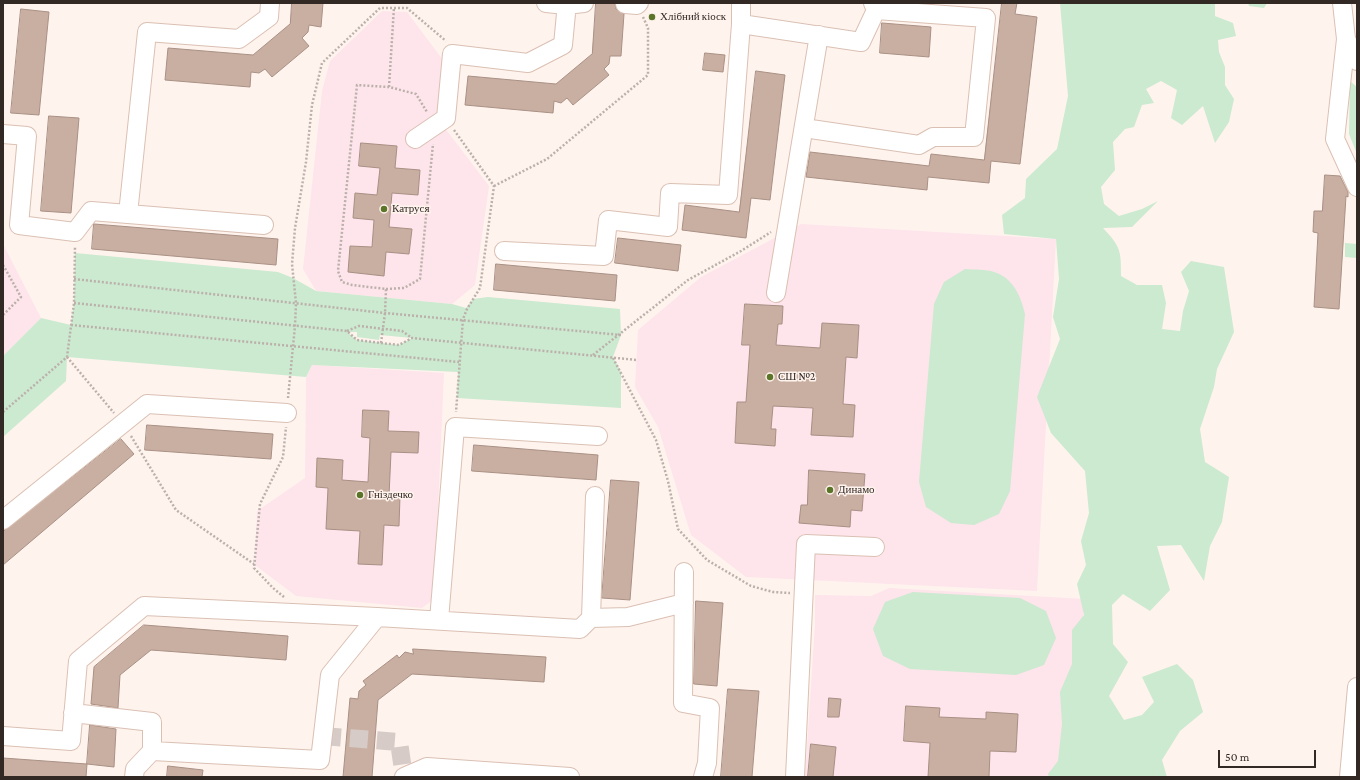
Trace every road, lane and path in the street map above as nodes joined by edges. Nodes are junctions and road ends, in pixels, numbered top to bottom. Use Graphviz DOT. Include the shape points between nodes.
graph roads {
  1 [pos="270,3"];
  2 [pos="546,3"];
  3 [pos="741,3"];
  4 [pos="1342,3"];
  5 [pos="1351,3"];
  6 [pos="572,4"];
  7 [pos="634,4"];
  8 [pos="874,6"];
  9 [pos="394,7"];
  10 [pos="1357,10"];
  11 [pos="741,24"];
  12 [pos="819,35"];
  13 [pos="1346,39"];
  14 [pos="452,54"];
  15 [pos="1357,61"];
  16 [pos="389,87"];
  17 [pos="440,123"];
  18 [pos="804,128"];
  19 [pos="3,134"];
  20 [pos="415,139"];
  21 [pos="494,186"];
  22 [pos="1357,186"];
  23 [pos="128,214"];
  24 [pos="788,221"];
  25 [pos="264,225"];
  26 [pos="75,232"];
  27 [pos="504,251"];
  28 [pos="3,265"];
  29 [pos="74,279"];
  30 [pos="386,289"];
  31 [pos="776,293"];
  32 [pos="74,303"];
  33 [pos="296,303"];
  34 [pos="385,313"];
  35 [pos="3,315"];
  36 [pos="463,319"];
  37 [pos="71,325"];
  38 [pos="295,326"];
  39 [pos="383,329"];
  40 [pos="347,331"];
  41 [pos="621,334"];
  42 [pos="412,338"];
  43 [pos="381,343"];
  44 [pos="460,343"];
  45 [pos="293,347"];
  46 [pos="593,356"];
  47 [pos="67,357"];
  48 [pos="613,358"];
  49 [pos="637,360"];
  50 [pos="459,362"];
  51 [pos="3,412"];
  52 [pos="287,413"];
  53 [pos="123,423"];
  54 [pos="455,427"];
  55 [pos="598,436"];
  56 [pos="595,496"];
  57 [pos="3,520"];
  58 [pos="875,547"];
  59 [pos="254,564"];
  60 [pos="684,572"];
  61 [pos="804,594"];
  62 [pos="684,603"];
  63 [pos="306,613"];
  64 [pos="378,617"];
  65 [pos="590,618"];
  66 [pos="439,620"];
  67 [pos="1357,687"];
  68 [pos="73,713"];
  69 [pos="3,736"];
  70 [pos="152,751"];
  71 [pos="134,777"];
  72 [pos="404,777"];
  73 [pos="570,777"];
  74 [pos="704,777"];
  75 [pos="795,777"];
  76 [pos="1349,777"];
  1 -- 23 [label="street" via="269,17 239,39 147,32"];
  2 -- 6 [label="street"];
  3 -- 11 [label="street"];
  4 -- 13 [label="street"];
  5 -- 10 [label="street"];
  6 -- 14 [label="street" via="563,45 528,63"];
  7 -- 21 [label="path" via="648,28 648,75 547,158"];
  8 -- 12 [label="street" via="861,42"];
  8 -- 18 [label="street" via="986,18 974,137 933,137 919,145"];
  9 -- 14 [label="path" via="407,8 450,44"];
  9 -- 16 [label="path"];
  9 -- 33 [label="path" via="380,8 322,62 312,105 295,228 292,264"];
  11 -- 12 [label="street"];
  11 -- 27 [label="street" via="728,195 670,193 668,227 608,220 604,256"];
  12 -- 18 [label="street"];
  13 -- 15 [label="street"];
  13 -- 22 [label="street" via="1335,139"];
  14 -- 17 [label="street"];
  16 -- 17 [label="path" via="416,94"];
  16 -- 30 [label="path" via="357,85 338,271 342,282"];
  17 -- 20 [label="street"];
  17 -- 21 [label="path"];
  17 -- 30 [label="path" via="420,279 404,288"];
  18 -- 24 [label="street"];
  19 -- 26 [label="street" via="27,136 19,225"];
  21 -- 36 [label="path" via="480,288"];
  23 -- 25 [label="street"];
  23 -- 26 [label="street" via="92,211"];
  24 -- 31 [label="street"];
  24 -- 41 [label="path" via="688,280"];
  26 -- 29 [label="path"];
  28 -- 35 [label="path" via="21,297"];
  29 -- 32 [label="path"];
  29 -- 33 [label="path"];
  30 -- 34 [label="path"];
  32 -- 37 [label="path"];
  32 -- 38 [label="path"];
  33 -- 34 [label="path"];
  33 -- 38 [label="path"];
  34 -- 36 [label="path"];
  34 -- 39 [label="path"];
  36 -- 41 [label="path"];
  36 -- 44 [label="path"];
  37 -- 45 [label="path"];
  37 -- 47 [label="path"];
  38 -- 40 [label="path"];
  38 -- 45 [label="path"];
  39 -- 40 [label="path" via="359,326"];
  39 -- 42 [label="path" via="402,331"];
  39 -- 43 [label="path"];
  40 -- 43 [label="path" via="357,340"];
  41 -- 46 [label="path"];
  42 -- 43 [label="path" via="399,345"];
  42 -- 44 [label="path"];
  44 -- 46 [label="path"];
  44 -- 50 [label="path"];
  45 -- 50 [label="path"];
  45 -- 52 [label="path"];
  46 -- 48 [label="path"];
  47 -- 51 [label="path"];
  47 -- 53 [label="path"];
  48 -- 49 [label="path"];
  48 -- 61 [label="path" via="656,440 678,529 707,560 751,586 773,592"];
  50 -- 54 [label="path"];
  52 -- 53 [label="street" via="147,404"];
  52 -- 59 [label="path" via="283,457 260,504"];
  53 -- 57 [label="street"];
  53 -- 59 [label="path" via="176,510"];
  54 -- 55 [label="street"];
  54 -- 66 [label="street"];
  56 -- 65 [label="street"];
  58 -- 61 [label="street" via="806,544"];
  59 -- 63 [label="path" via="254,568 273,588"];
  60 -- 62 [label="street"];
  61 -- 75 [label="street"];
  62 -- 65 [label="street" via="628,617"];
  62 -- 74 [label="street" via="683,703 710,708"];
  63 -- 64 [label="street"];
  63 -- 68 [label="street" via="144,606 78,661"];
  64 -- 66 [label="street"];
  64 -- 70 [label="street" via="330,675 320,760"];
  65 -- 66 [label="street" via="580,629"];
  67 -- 76 [label="street"];
  68 -- 69 [label="street" via="71,741"];
  68 -- 70 [label="street" via="152,722"];
  70 -- 71 [label="street" via="135,769"];
  72 -- 73 [label="street" via="427,767"];
}
